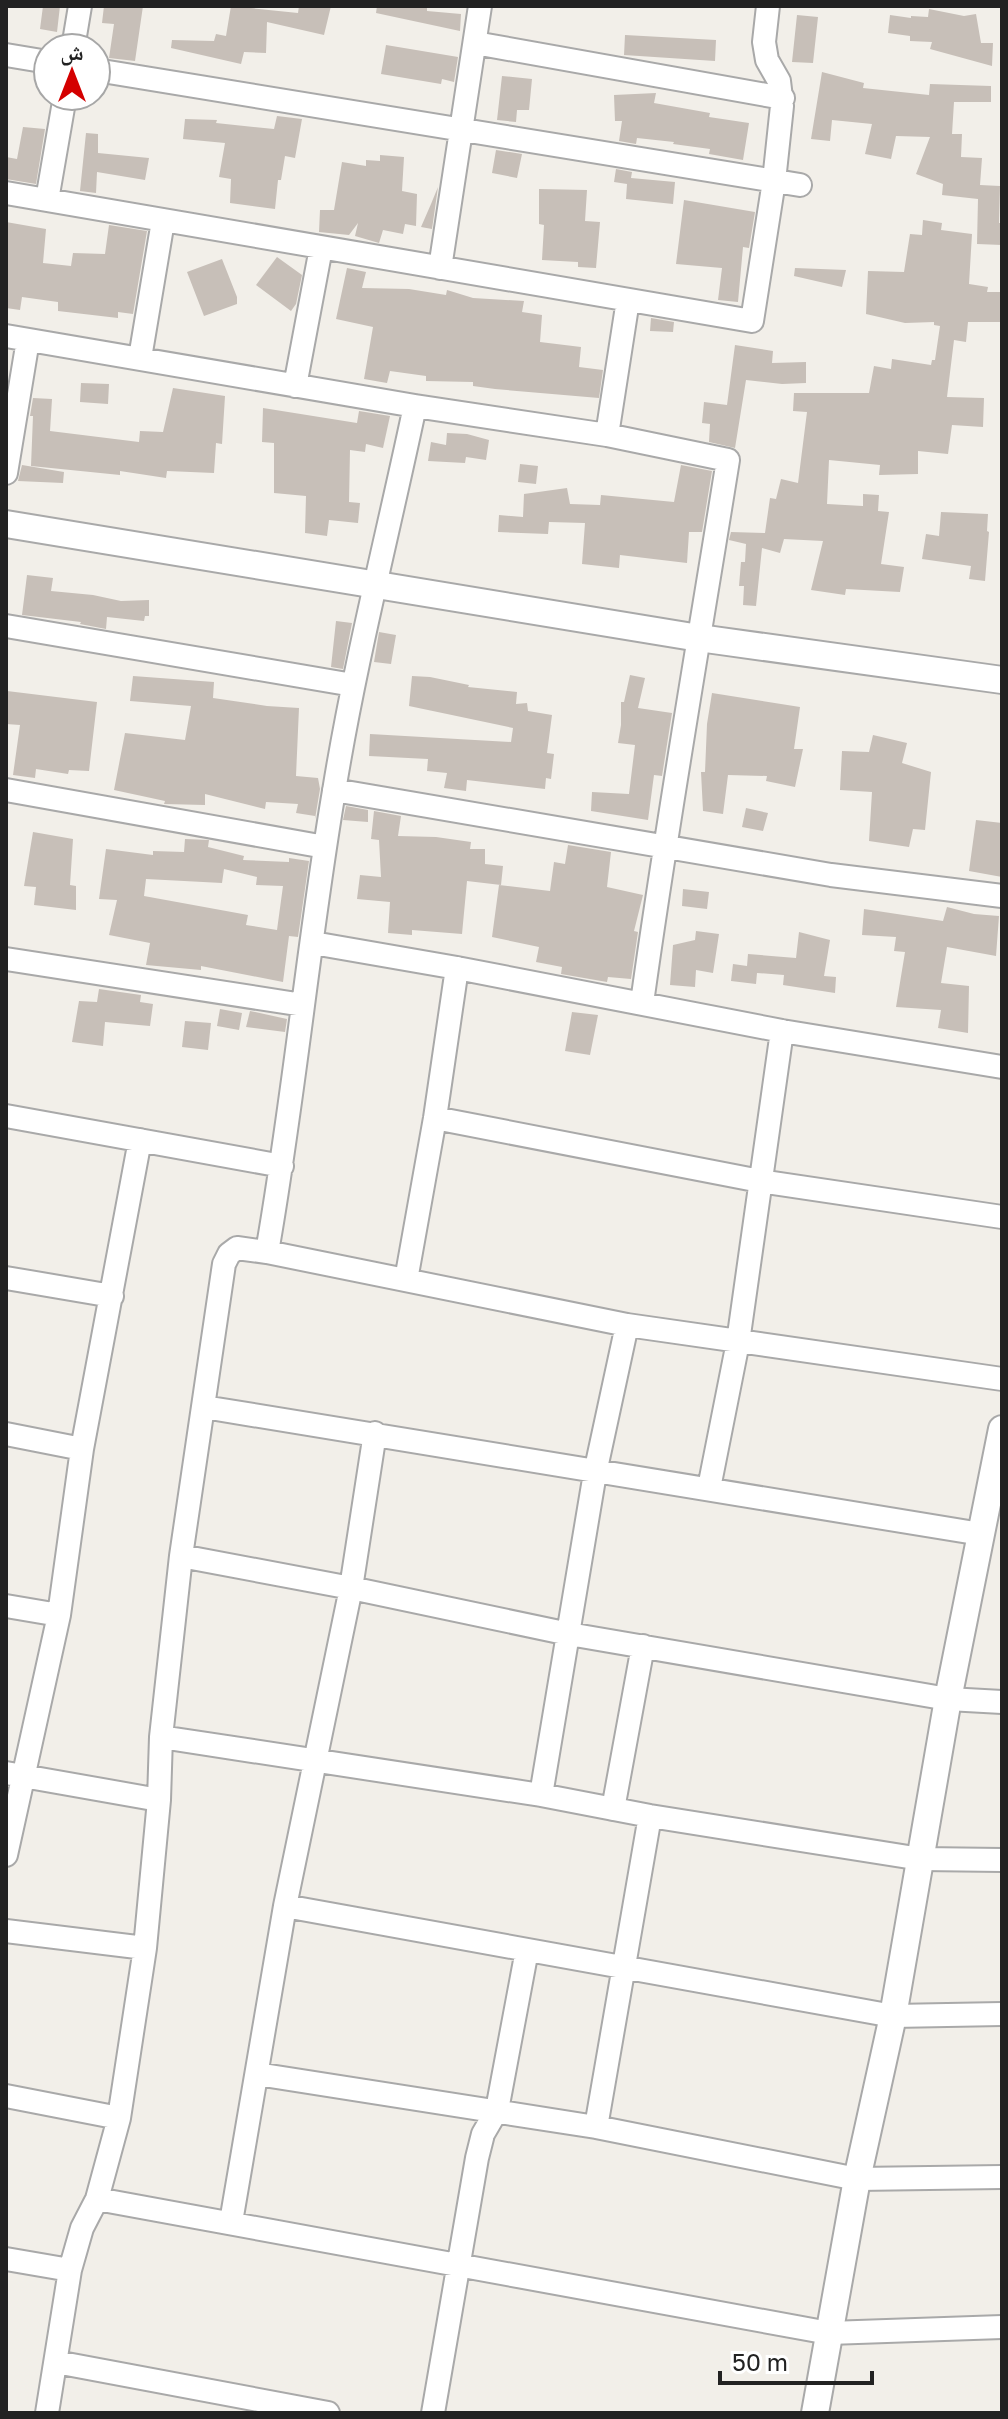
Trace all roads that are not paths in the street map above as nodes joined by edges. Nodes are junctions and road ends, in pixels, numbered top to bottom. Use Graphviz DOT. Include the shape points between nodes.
graph roads {
  1 [pos="80,6"];
  2 [pos="480,6"];
  3 [pos="768,6"];
  4 [pos="76,32"];
  5 [pos="475,43"];
  6 [pos="6,55"];
  7 [pos="32,59"];
  8 [pos="112,73"];
  9 [pos="783,98"];
  10 [pos="62,112"];
  11 [pos="461,130"];
  12 [pos="774,181"];
  13 [pos="800,185"];
  14 [pos="6,193"];
  15 [pos="47,200"];
  16 [pos="163,221"];
  17 [pos="321,248"];
  18 [pos="440,268"];
  19 [pos="628,300"];
  20 [pos="17,338"];
  21 [pos="140,358"];
  22 [pos="295,386"];
  23 [pos="415,406"];
  24 [pos="607,435"];
  25 [pos="6,473"];
  26 [pos="6,524"];
  27 [pos="377,585"];
  28 [pos="6,626"];
  29 [pos="699,638"];
  30 [pos="1002,680"];
  31 [pos="353,685"];
  32 [pos="6,790"];
  33 [pos="334,790"];
  34 [pos="325,847"];
  35 [pos="664,847"];
  36 [pos="1002,896"];
  37 [pos="313,943"];
  38 [pos="6,959"];
  39 [pos="457,968"];
  40 [pos="642,1003"];
  41 [pos="303,1005"];
  42 [pos="782,1031"];
  43 [pos="1002,1067"];
  44 [pos="6,1116"];
  45 [pos="435,1118"];
  46 [pos="140,1140"];
  47 [pos="282,1166"];
  48 [pos="760,1181"];
  49 [pos="1002,1217"];
  50 [pos="267,1252"];
  51 [pos="6,1278"];
  52 [pos="406,1280"];
  53 [pos="112,1296"];
  54 [pos="627,1325"];
  55 [pos="738,1342"];
  56 [pos="1002,1379"];
  57 [pos="204,1407"];
  58 [pos="1002,1429"];
  59 [pos="375,1433"];
  60 [pos="6,1434"];
  61 [pos="82,1449"];
  62 [pos="595,1473"];
  63 [pos="709,1488"];
  64 [pos="981,1534"];
  65 [pos="181,1556"];
  66 [pos="351,1588"];
  67 [pos="6,1606"];
  68 [pos="59,1615"];
  69 [pos="569,1634"];
  70 [pos="643,1646"];
  71 [pos="948,1699"];
  72 [pos="1002,1702"];
  73 [pos="161,1737"];
  74 [pos="315,1761"];
  75 [pos="14,1775"];
  76 [pos="541,1795"];
  77 [pos="159,1800"];
  78 [pos="613,1809"];
  79 [pos="650,1816"];
  80 [pos="6,1855"];
  81 [pos="921,1859"];
  82 [pos="1002,1860"];
  83 [pos="285,1906"];
  84 [pos="6,1931"];
  85 [pos="145,1948"];
  86 [pos="527,1950"];
  87 [pos="625,1969"];
  88 [pos="1002,2014"];
  89 [pos="893,2016"];
  90 [pos="257,2074"];
  91 [pos="6,2096"];
  92 [pos="497,2110"];
  93 [pos="119,2118"];
  94 [pos="596,2127"];
  95 [pos="1002,2177"];
  96 [pos="857,2179"];
  97 [pos="97,2199"];
  98 [pos="231,2222"];
  99 [pos="6,2259"];
  100 [pos="460,2266"];
  101 [pos="70,2270"];
  102 [pos="1002,2327"];
  103 [pos="829,2333"];
  104 [pos="56,2362"];
  105 [pos="47,2413"];
  106 [pos="328,2413"];
  107 [pos="433,2413"];
  108 [pos="815,2413"];
  1 -- 4 [label="street"];
  2 -- 5 [label="street"];
  3 -- 9 [label="street" via="766,53"];
  5 -- 9 [label="street"];
  5 -- 11 [label="street"];
  6 -- 7 [label="street"];
  8 -- 11 [label="street"];
  9 -- 12 [label="street"];
  10 -- 15 [label="street"];
  11 -- 12 [label="street"];
  11 -- 18 [label="street"];
  12 -- 13 [label="street"];
  12 -- 19 [label="street" via="752,321"];
  14 -- 15 [label="street"];
  15 -- 16 [label="street"];
  16 -- 17 [label="street"];
  16 -- 21 [label="street"];
  17 -- 18 [label="street"];
  17 -- 22 [label="street"];
  18 -- 19 [label="street"];
  19 -- 24 [label="street"];
  20 -- 21 [label="street"];
  20 -- 25 [label="street"];
  21 -- 22 [label="street"];
  22 -- 23 [label="street"];
  23 -- 24 [label="street"];
  23 -- 27 [label="street"];
  24 -- 29 [label="street" via="728,460"];
  26 -- 27 [label="street"];
  27 -- 29 [label="street"];
  27 -- 31 [label="street"];
  28 -- 31 [label="street"];
  29 -- 30 [label="street"];
  29 -- 35 [label="street"];
  31 -- 33 [label="street"];
  32 -- 34 [label="street"];
  33 -- 34 [label="street"];
  33 -- 35 [label="street"];
  34 -- 37 [label="street"];
  35 -- 36 [label="street"];
  35 -- 40 [label="street"];
  37 -- 39 [label="street"];
  37 -- 41 [label="street"];
  38 -- 41 [label="street"];
  39 -- 40 [label="street"];
  39 -- 45 [label="street"];
  40 -- 42 [label="street"];
  41 -- 47 [label="street"];
  42 -- 43 [label="street"];
  42 -- 48 [label="street"];
  44 -- 46 [label="street"];
  45 -- 48 [label="street"];
  45 -- 52 [label="street"];
  46 -- 47 [label="street"];
  46 -- 53 [label="street"];
  47 -- 50 [label="street"];
  48 -- 49 [label="street"];
  48 -- 55 [label="street"];
  50 -- 52 [label="street"];
  50 -- 57 [label="street" via="237,1248 224,1264"];
  51 -- 53 [label="street"];
  52 -- 54 [label="street"];
  53 -- 61 [label="street"];
  54 -- 55 [label="street"];
  54 -- 62 [label="street"];
  55 -- 56 [label="street"];
  55 -- 63 [label="street"];
  57 -- 59 [label="street"];
  57 -- 65 [label="street"];
  58 -- 64 [label="street"];
  59 -- 62 [label="street"];
  59 -- 66 [label="street"];
  60 -- 61 [label="street"];
  61 -- 68 [label="street"];
  62 -- 63 [label="street"];
  62 -- 69 [label="street"];
  63 -- 64 [label="street"];
  64 -- 71 [label="street"];
  65 -- 66 [label="street"];
  65 -- 73 [label="street"];
  66 -- 69 [label="street"];
  66 -- 74 [label="street"];
  67 -- 68 [label="street"];
  68 -- 75 [label="street"];
  69 -- 70 [label="street"];
  69 -- 76 [label="street"];
  70 -- 71 [label="street"];
  70 -- 78 [label="street"];
  71 -- 72 [label="street"];
  71 -- 81 [label="street"];
  73 -- 74 [label="street"];
  73 -- 77 [label="street"];
  74 -- 76 [label="street"];
  74 -- 83 [label="street"];
  75 -- 77 [label="street"];
  75 -- 80 [label="street"];
  76 -- 78 [label="street"];
  77 -- 85 [label="street"];
  78 -- 79 [label="street"];
  79 -- 81 [label="street"];
  79 -- 87 [label="street"];
  81 -- 82 [label="street"];
  81 -- 89 [label="street"];
  83 -- 86 [label="street"];
  83 -- 90 [label="street"];
  84 -- 85 [label="street"];
  85 -- 93 [label="street"];
  86 -- 87 [label="street"];
  86 -- 92 [label="street"];
  87 -- 89 [label="street"];
  87 -- 94 [label="street"];
  88 -- 89 [label="street"];
  89 -- 96 [label="street"];
  90 -- 92 [label="street"];
  90 -- 98 [label="street"];
  91 -- 93 [label="street"];
  92 -- 94 [label="street"];
  92 -- 100 [label="street" via="477,2158"];
  93 -- 97 [label="street"];
  94 -- 96 [label="street"];
  95 -- 96 [label="street"];
  96 -- 103 [label="street"];
  97 -- 98 [label="street"];
  97 -- 101 [label="street"];
  98 -- 100 [label="street"];
  99 -- 101 [label="street"];
  100 -- 103 [label="street"];
  100 -- 107 [label="street"];
  101 -- 104 [label="street"];
  102 -- 103 [label="street"];
  103 -- 108 [label="street"];
  104 -- 105 [label="street"];
  104 -- 106 [label="street"];
}
